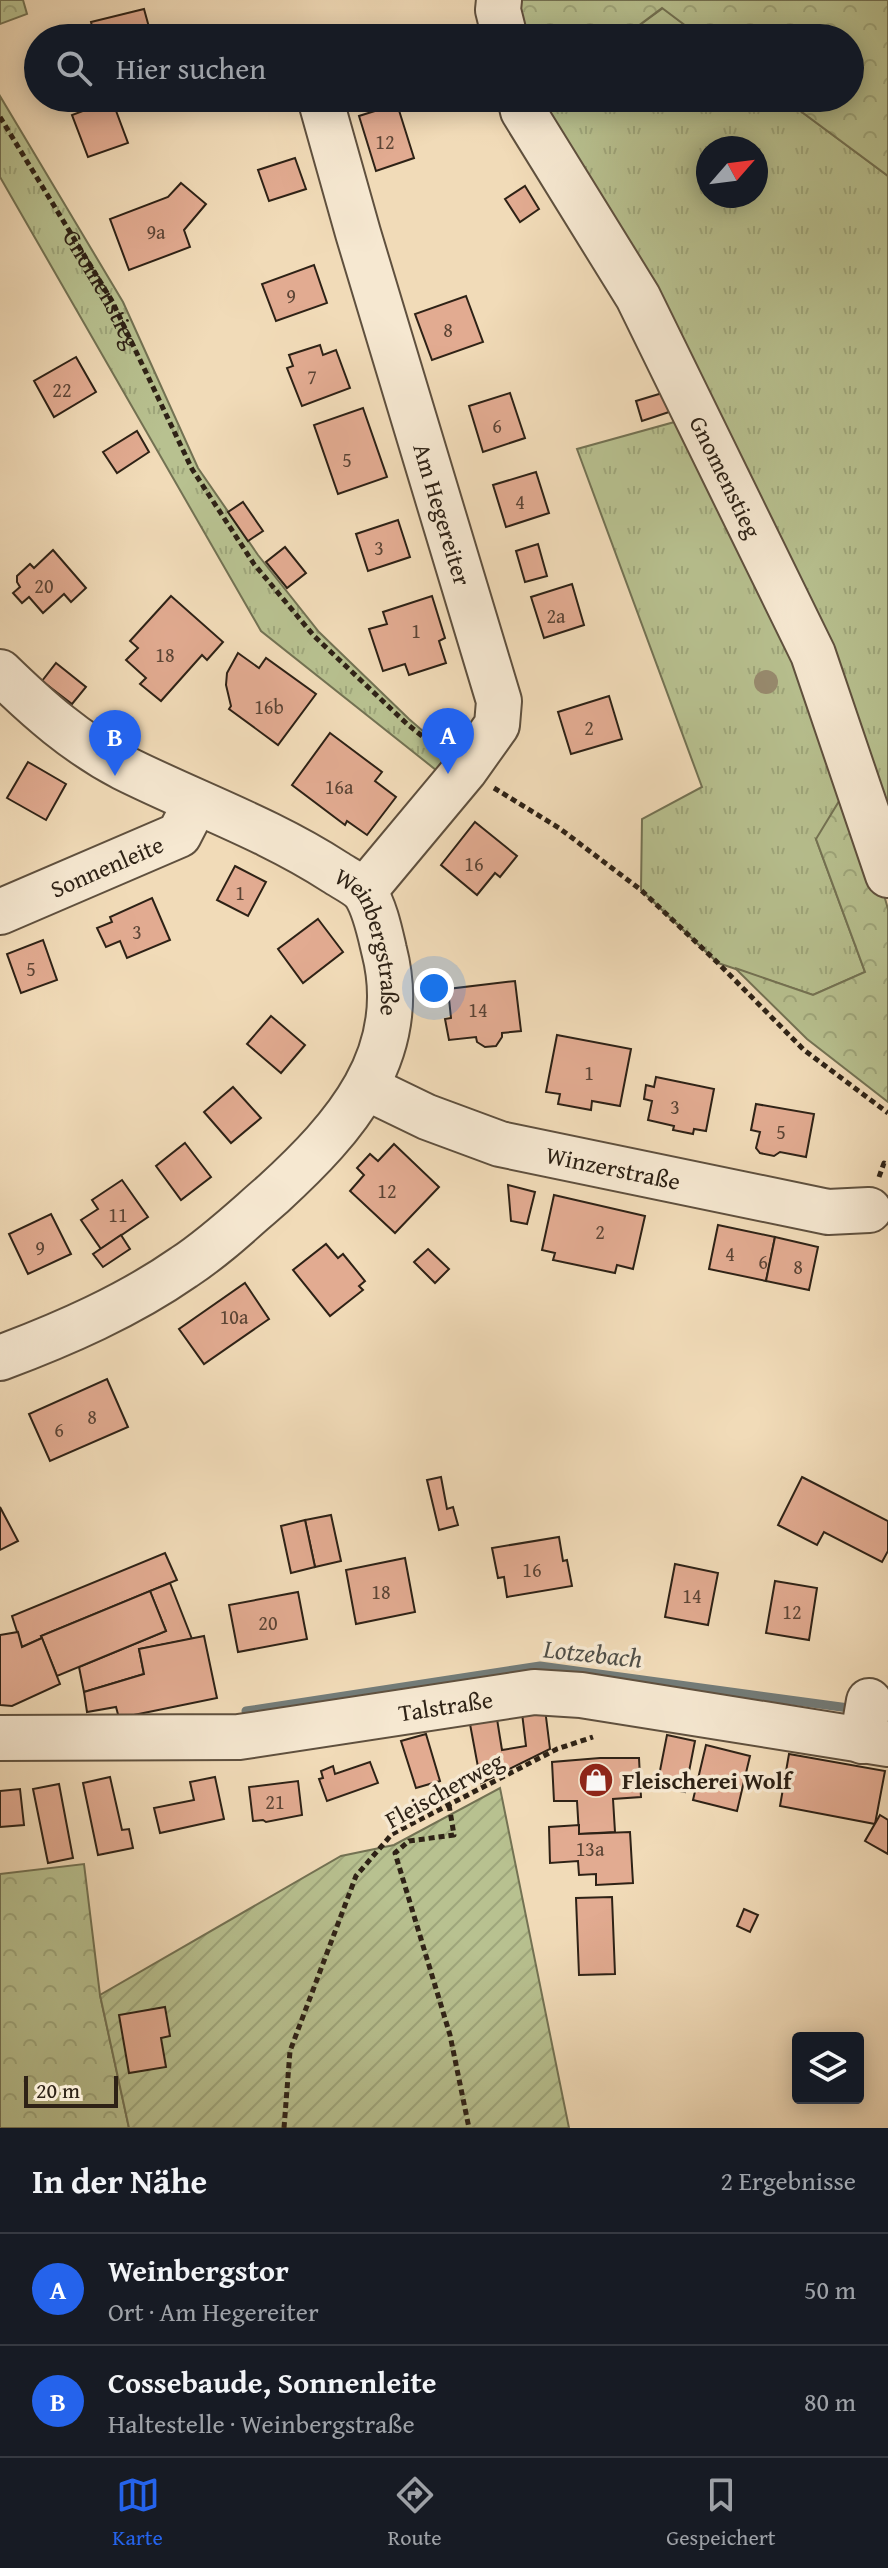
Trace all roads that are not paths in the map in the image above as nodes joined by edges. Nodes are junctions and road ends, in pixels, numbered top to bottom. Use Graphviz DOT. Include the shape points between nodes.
graph roads {
  1 [pos="324,112"];
  2 [pos="524,112"];
  3 [pos="0,672"];
  4 [pos="196,802"];
  5 [pos="888,875"];
  6 [pos="364,891"];
  7 [pos="0,912"];
  8 [pos="367,1088"];
  9 [pos="869,1210"];
  10 [pos="0,1358"];
  11 [pos="872,1727"];
  12 [pos="0,1738"];
  1 -- 6 [label="street, Am Hegereiter" via="499,701 497,725"];
  2 -- 5 [label="street, Gnomenstieg" via="638,297 813,654"];
  3 -- 4 [label="street, Weinbergstraße" via="74,739"];
  4 -- 6 [label="street, Weinbergstraße" via="301,850"];
  4 -- 7 [label="street, Sonnenleite" via="179,835"];
  6 -- 8 [label="street, Weinbergstraße" via="391,978 388,1029"];
  8 -- 9 [label="street, Winzerstraße" via="500,1144 828,1212"];
  8 -- 10 [label="street, Weinbergstraße" via="340,1127 290,1178 185,1267 59,1336"];
  11 -- 12 [label="street, Talstraße" via="534,1692 239,1737"];
}
